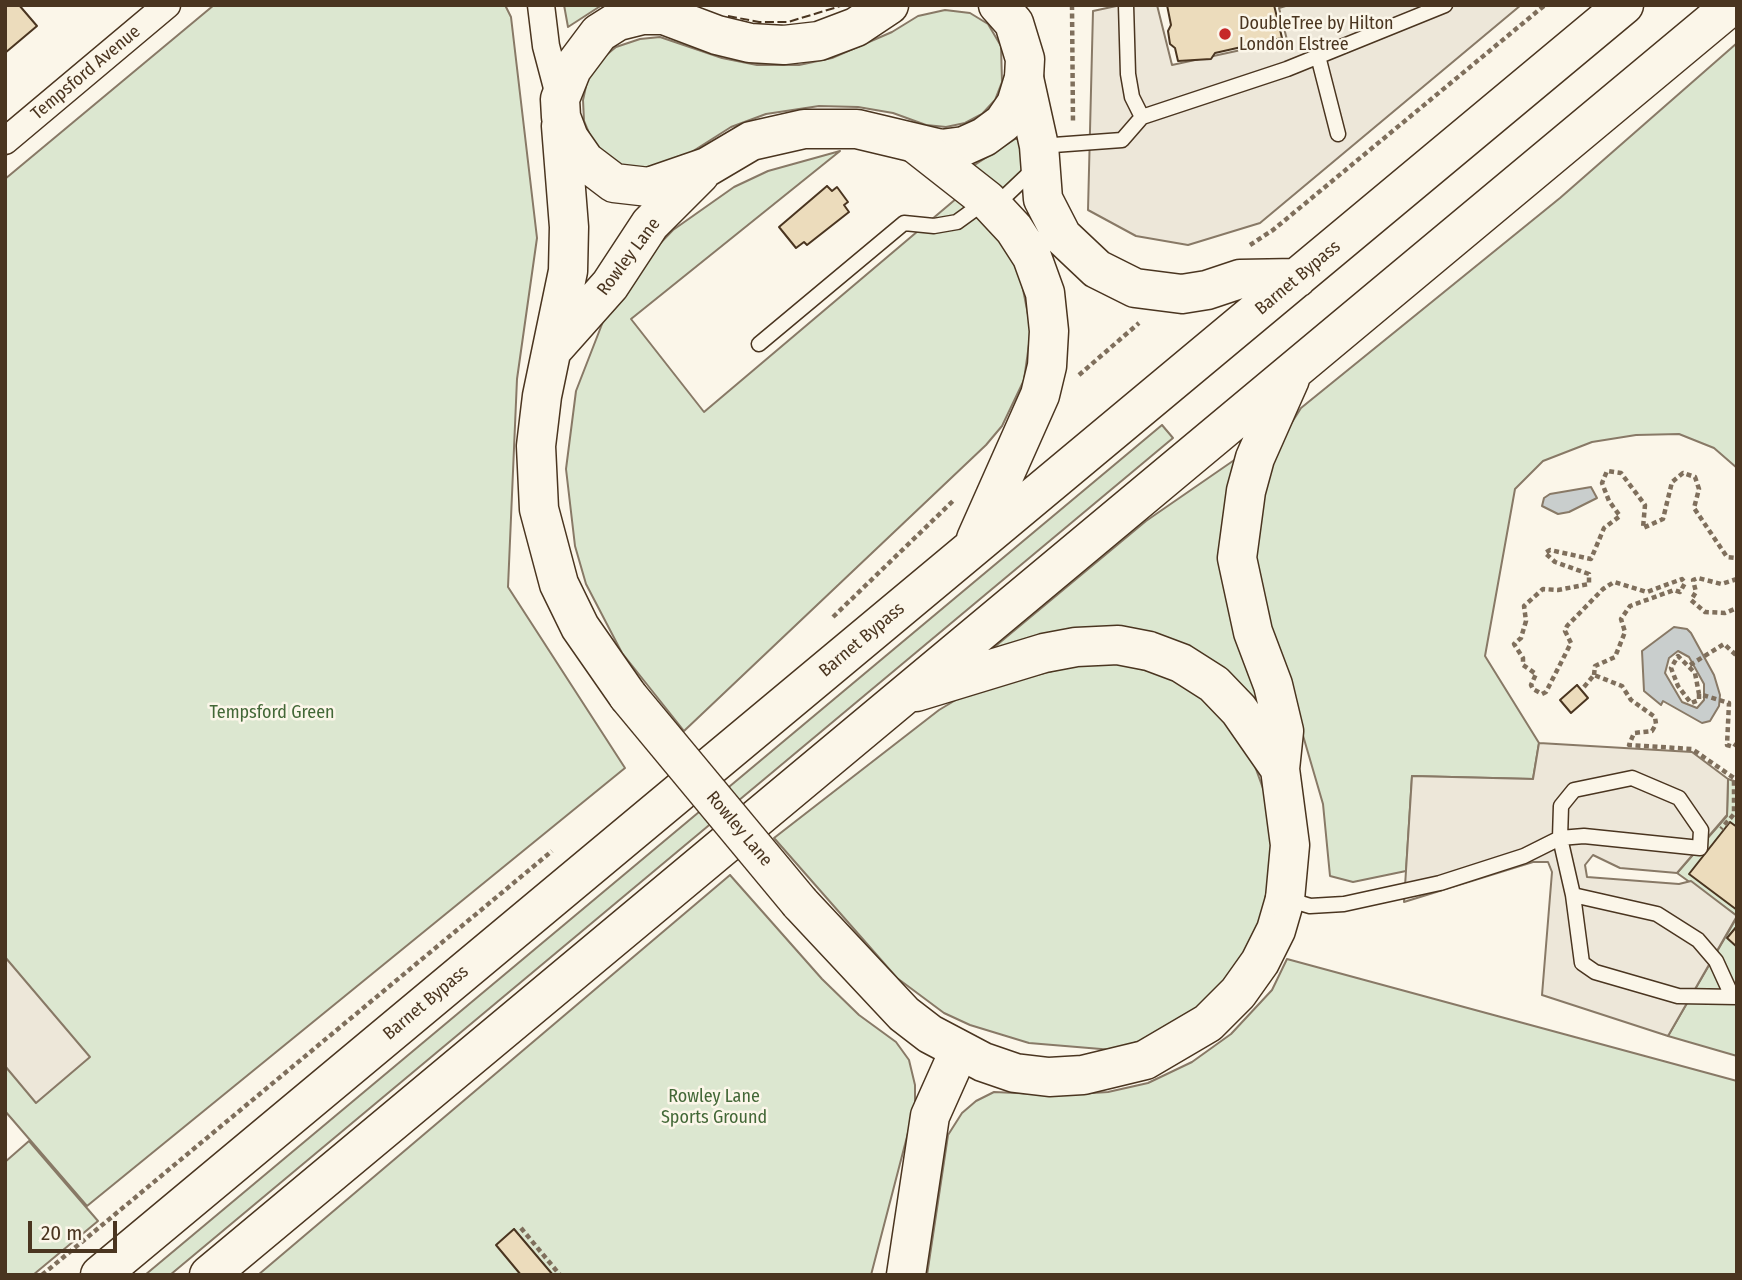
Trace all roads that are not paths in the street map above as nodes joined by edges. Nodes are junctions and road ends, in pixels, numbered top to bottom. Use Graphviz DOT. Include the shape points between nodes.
graph roads {
  1 [pos="167,5"];
  2 [pos="541,5"];
  3 [pos="889,5"];
  4 [pos="998,5"];
  5 [pos="1037,5"];
  6 [pos="1126,5"];
  7 [pos="1445,5"];
  8 [pos="1624,5"];
  9 [pos="1732,5"];
  10 [pos="655,10"];
  11 [pos="1318,56"];
  12 [pos="1025,68"];
  13 [pos="560,108"];
  14 [pos="1142,117"];
  15 [pos="1338,134"];
  16 [pos="5,141"];
  17 [pos="917,145"];
  18 [pos="1050,151"];
  19 [pos="707,167"];
  20 [pos="990,204"];
  21 [pos="1297,278"];
  22 [pos="759,344"];
  23 [pos="553,349"];
  24 [pos="1293,370"];
  25 [pos="972,548"];
  26 [pos="899,697"];
  27 [pos="1280,769"];
  28 [pos="1560,838"];
  29 [pos="1573,895"];
  30 [pos="1285,899"];
  31 [pos="1734,997"];
  32 [pos="959,1051"];
  33 [pos="100,1275"];
  34 [pos="209,1275"];
  35 [pos="906,1275"];
  1 -- 16 [label="street, Tempsford Avenue"];
  2 -- 13 [label="street"];
  3 -- 10 [label="main road" via="856,27 819,40 784,45 750,43 701,22"];
  4 -- 12 [label="main road" via="1014,23"];
  5 -- 12 [label="main road"];
  6 -- 14 [label="lane" via="1128,74"];
  7 -- 11 [label="lane"];
  8 -- 21 [label="main road, Barnet Bypass"];
  9 -- 24 [label="main road"];
  10 -- 13 [label="main road" via="618,21 598,33 572,69"];
  11 -- 14 [label="lane"];
  11 -- 15 [label="lane"];
  12 -- 17 [label="main road" via="1016,104 1003,123 984,138 941,149"];
  12 -- 18 [label="main road"];
  13 -- 19 [label="main road" via="569,138 585,161 614,183 649,187"];
  13 -- 23 [label="main road, Rowley Lane" via="568,271"];
  14 -- 18 [label="lane" via="1122,140"];
  17 -- 19 [label="main road" via="857,129 804,129 751,141"];
  17 -- 20 [label="main road"];
  18 -- 20 [label="lane"];
  18 -- 21 [label="main road" via="1043,199 1062,236 1097,269 1135,288 1182,294 1240,279"];
  19 -- 23 [label="main road, Rowley Lane" via="650,224 610,285"];
  20 -- 22 [label="lane" via="957,222 934,226 904,223"];
  20 -- 25 [label="main road" via="1032,257 1045,293 1049,343 1040,395"];
  21 -- 25 [label="main road, Barnet Bypass"];
  23 -- 32 [label="main road, Rowley Lane, bridge" via="536,446 538,509 559,584 580,626 628,696 800,903 904,1014"];
  24 -- 26 [label="main road"];
  24 -- 27 [label="main road" via="1255,458 1237,558 1253,632 1284,731"];
  25 -- 33 [label="main road, Barnet Bypass"];
  26 -- 27 [label="main road" via="1044,653 1118,645 1181,663 1214,684 1240,710"];
  26 -- 34 [label="main road"];
  27 -- 30 [label="main road, Rowley Lane" via="1290,845"];
  28 -- 28 [label="lane" via="1561,806 1574,790 1632,778 1679,798 1701,830 1700,848 1584,836"];
  28 -- 29 [label="lane"];
  28 -- 30 [label="lane" via="1524,856 1452,879 1356,902 1310,906"];
  29 -- 31 [label="lane" via="1657,914 1698,940 1716,961"];
  29 -- 31 [label="lane" via="1578,951 1582,963 1595,972 1678,996"];
  30 -- 32 [label="main road, Rowley Lane" via="1276,930 1238,993 1208,1023 1145,1060 1083,1076 1049,1077 1015,1073"];
  32 -- 35 [label="main road" via="930,1116"];
}
